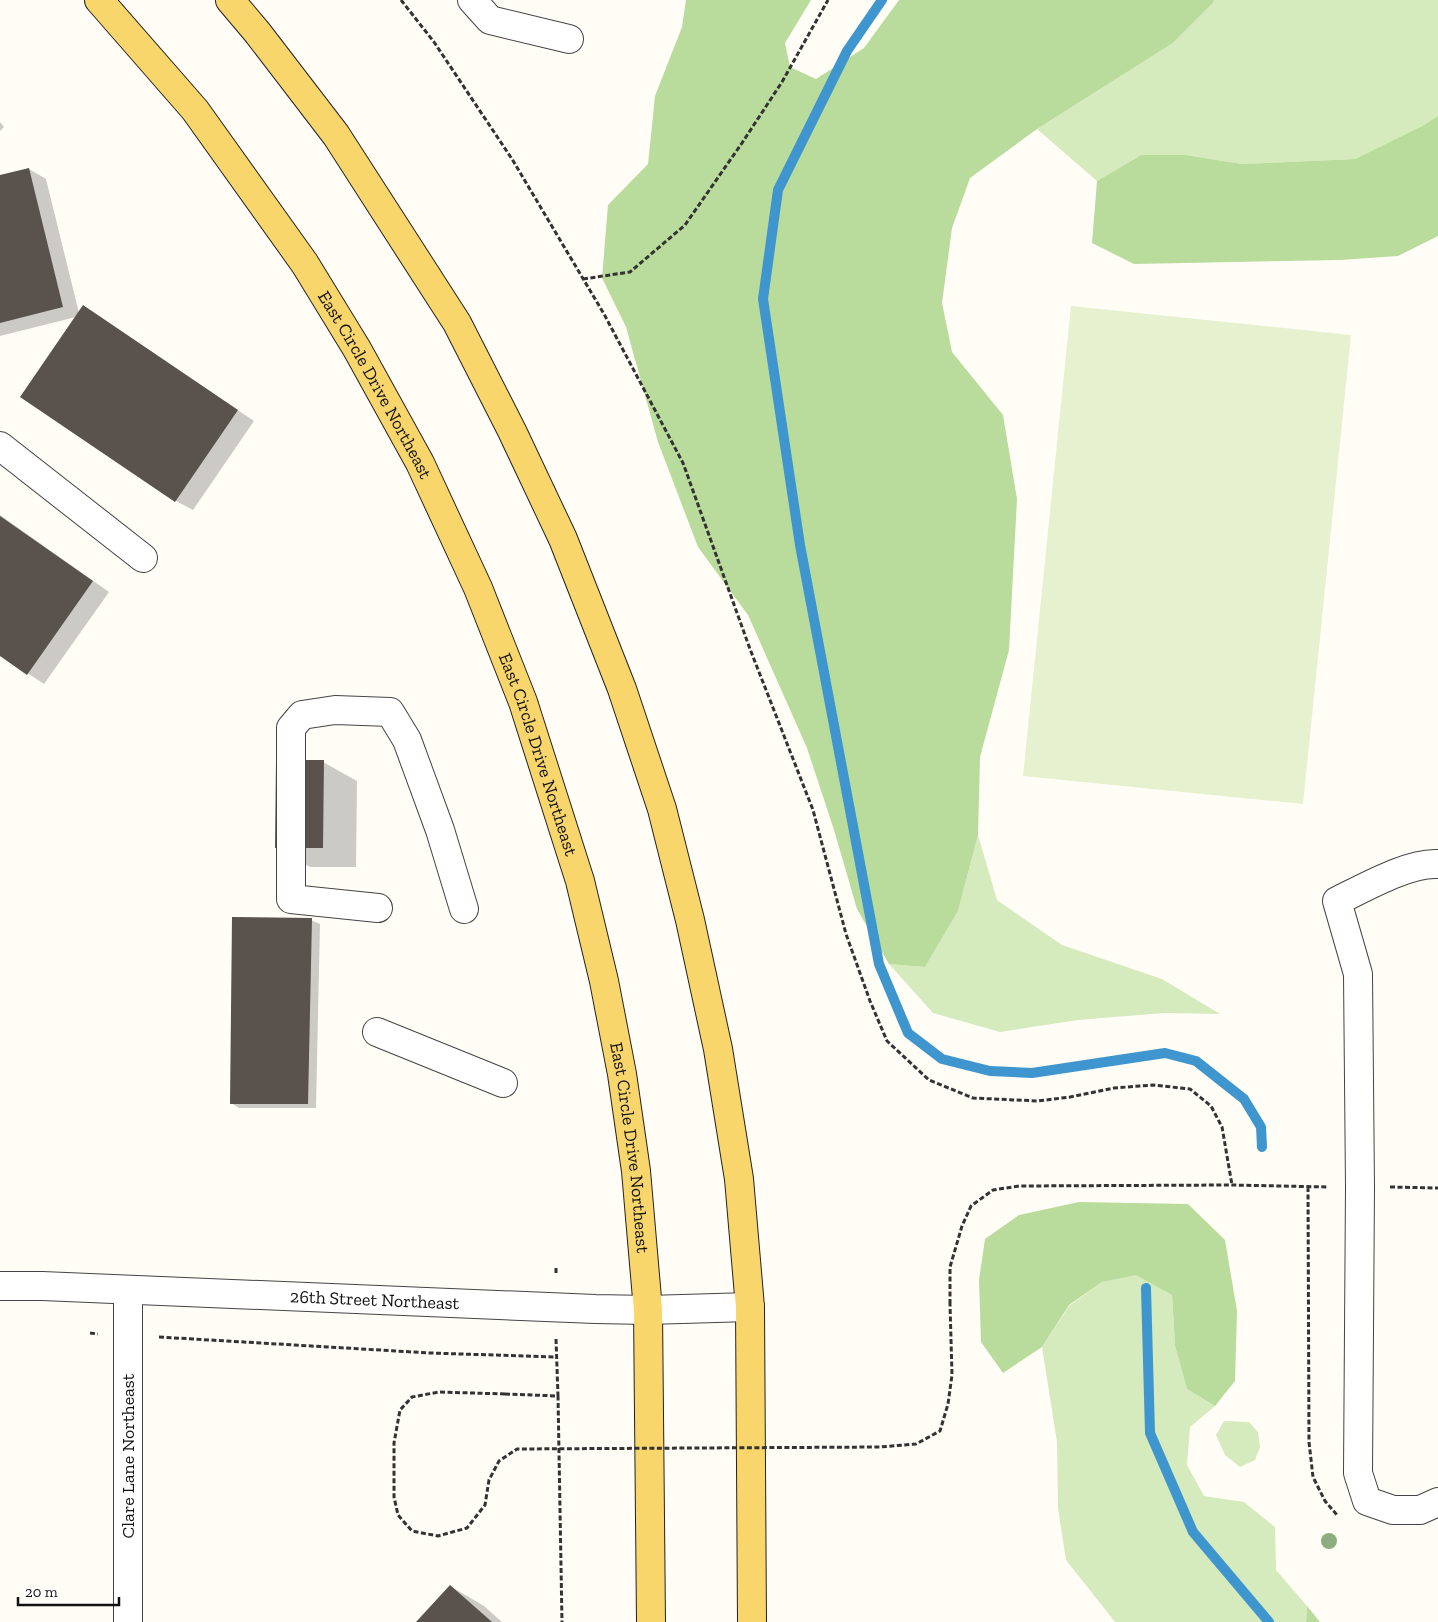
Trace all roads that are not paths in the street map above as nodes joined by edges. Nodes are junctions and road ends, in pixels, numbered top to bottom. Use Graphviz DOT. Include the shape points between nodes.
graph roads {
  1 [pos="99,0"];
  2 [pos="230,0"];
  3 [pos="472,0"];
  4 [pos="570,39"];
  5 [pos="0,446"];
  6 [pos="143,558"];
  7 [pos="1438,864"];
  8 [pos="378,908"];
  9 [pos="464,909"];
  10 [pos="377,1032"];
  11 [pos="503,1082"];
  12 [pos="0,1286"];
  13 [pos="128,1290"];
  14 [pos="750,1307"];
  15 [pos="648,1310"];
  16 [pos="1438,1502"];
  17 [pos="128,1622"];
  18 [pos="651,1622"];
  19 [pos="752,1622"];
  1 -- 15 [label="main road, East Circle Drive Northeast" via="195,110 305,264 420,463 478,588 524,702 555,798 580,881 604,981 636,1171"];
  2 -- 14 [label="main road" via="336,135 457,323 563,539 622,689 662,809 690,920 718,1049 739,1178"];
  3 -- 4 [label="street" via="490,20"];
  5 -- 6 [label="street"];
  7 -- 16 [label="street" via="1427,864 1388,877 1337,901 1358,974 1358,1473 1367,1501 1393,1510 1420,1510"];
  8 -- 9 [label="street" via="291,899 291,728 302,714 335,710 390,712 407,740 440,830"];
  10 -- 11 [label="street"];
  12 -- 13 [label="street, 26th Street Northeast"];
  13 -- 15 [label="street, 26th Street Northeast"];
  13 -- 17 [label="street, Clare Lane Northeast"];
  14 -- 15 [label="street, 26th Street Northeast"];
  14 -- 19 [label="main road"];
  15 -- 18 [label="main road, East Circle Drive Northeast"];
}
